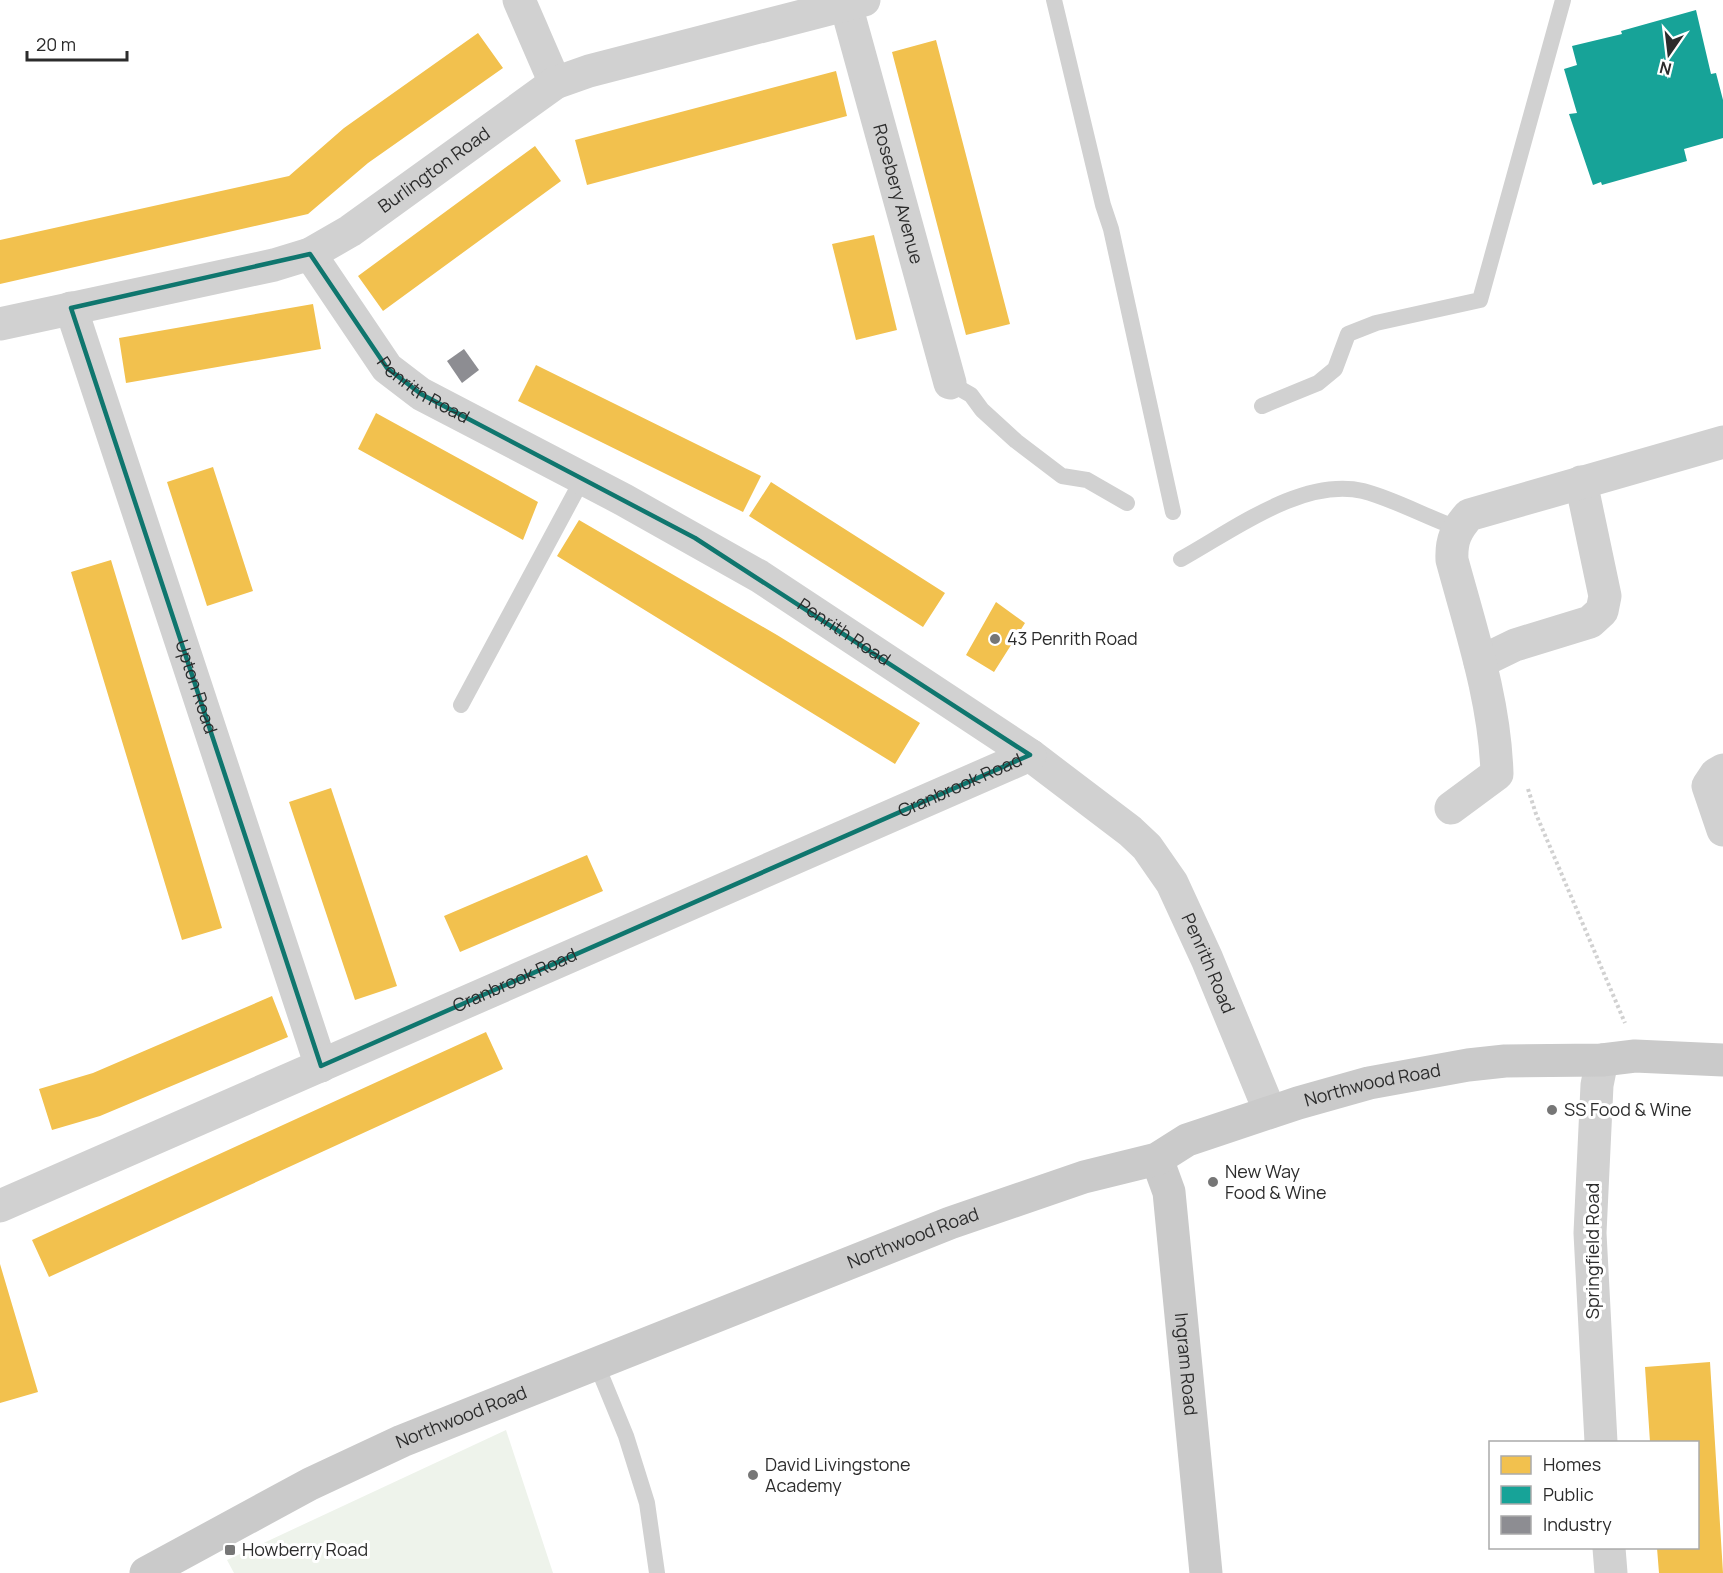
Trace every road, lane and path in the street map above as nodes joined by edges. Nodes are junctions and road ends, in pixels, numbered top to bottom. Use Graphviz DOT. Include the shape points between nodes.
graph roads {
  1 [pos="519,0"];
  2 [pos="1054,0"];
  3 [pos="1563,0"];
  4 [pos="855,3"];
  5 [pos="555,83"];
  6 [pos="310,254"];
  7 [pos="70,308"];
  8 [pos="0,324"];
  9 [pos="950,383"];
  10 [pos="1262,406"];
  11 [pos="1723,442"];
  12 [pos="583,478"];
  13 [pos="1581,482"];
  14 [pos="1127,503"];
  15 [pos="1173,512"];
  16 [pos="1457,528"];
  17 [pos="1181,559"];
  18 [pos="1480,662"];
  19 [pos="461,705"];
  20 [pos="1030,755"];
  21 [pos="1723,770"];
  22 [pos="1497,774"];
  23 [pos="1451,808"];
  24 [pos="1723,830"];
  25 [pos="1614,1058"];
  26 [pos="1723,1060"];
  27 [pos="321,1066"];
  28 [pos="1270,1112"];
  29 [pos="1157,1159"];
  30 [pos="0,1206"];
  31 [pos="596,1363"];
  32 [pos="1601,1441"];
  33 [pos="1609,1549"];
  34 [pos="146,1573"];
  35 [pos="657,1573"];
  36 [pos="1206,1573"];
  37 [pos="1611,1573"];
  1 -- 5 [label="street"];
  2 -- 15 [label="lane" via="1111,229"];
  3 -- 10 [label="lane" via="1480,300 1376,323 1348,334 1335,369 1318,383"];
  4 -- 5 [label="street, Burlington Road"];
  4 -- 9 [label="street, Rosebery Avenue"];
  5 -- 6 [label="street, Burlington Road" via="350,231"];
  6 -- 7 [label="street, Burlington Road"];
  6 -- 12 [label="street, Penrith Road" via="377,355 403,381"];
  7 -- 8 [label="street, Burlington Road"];
  7 -- 27 [label="street, Upton Road"];
  9 -- 14 [label="lane" via="971,395 1016,441 1062,476 1087,480"];
  11 -- 13 [label="street"];
  12 -- 19 [label="lane"];
  12 -- 20 [label="street, Penrith Road" via="759,576"];
  13 -- 16 [label="street" via="1469,514"];
  13 -- 18 [label="street" via="1605,596 1602,611 1590,622 1515,645"];
  16 -- 17 [label="lane" via="1366,492 1332,488 1300,496 1251,519"];
  16 -- 18 [label="street" via="1451,543 1452,560"];
  18 -- 22 [label="street" via="1496,740"];
  20 -- 27 [label="street, Cranbrook Road"];
  20 -- 28 [label="street, Penrith Road" via="1130,831 1159,862 1207,959"];
  21 -- 24 [label="street" via="1708,786"];
  22 -- 23 [label="street"];
  22 -- 25 [label="path" via="1527,788 1625,1021"];
  25 -- 26 [label="street, Northwood Road"];
  25 -- 28 [label="street, Northwood Road" via="1468,1065 1369,1083"];
  25 -- 32 [label="street, Springfield Road" via="1597,1085 1590,1233"];
  27 -- 30 [label="street, Cranbrook Road"];
  28 -- 29 [label="street, Northwood Road" via="1186,1140"];
  29 -- 31 [label="street, Northwood Road" via="1084,1177 961,1219"];
  29 -- 36 [label="street, Ingram Road" via="1169,1192"];
  31 -- 34 [label="street, Northwood Road" via="357,1460"];
  31 -- 35 [label="lane" via="626,1436 647,1503"];
  33 -- 37 [label="street"];
}
